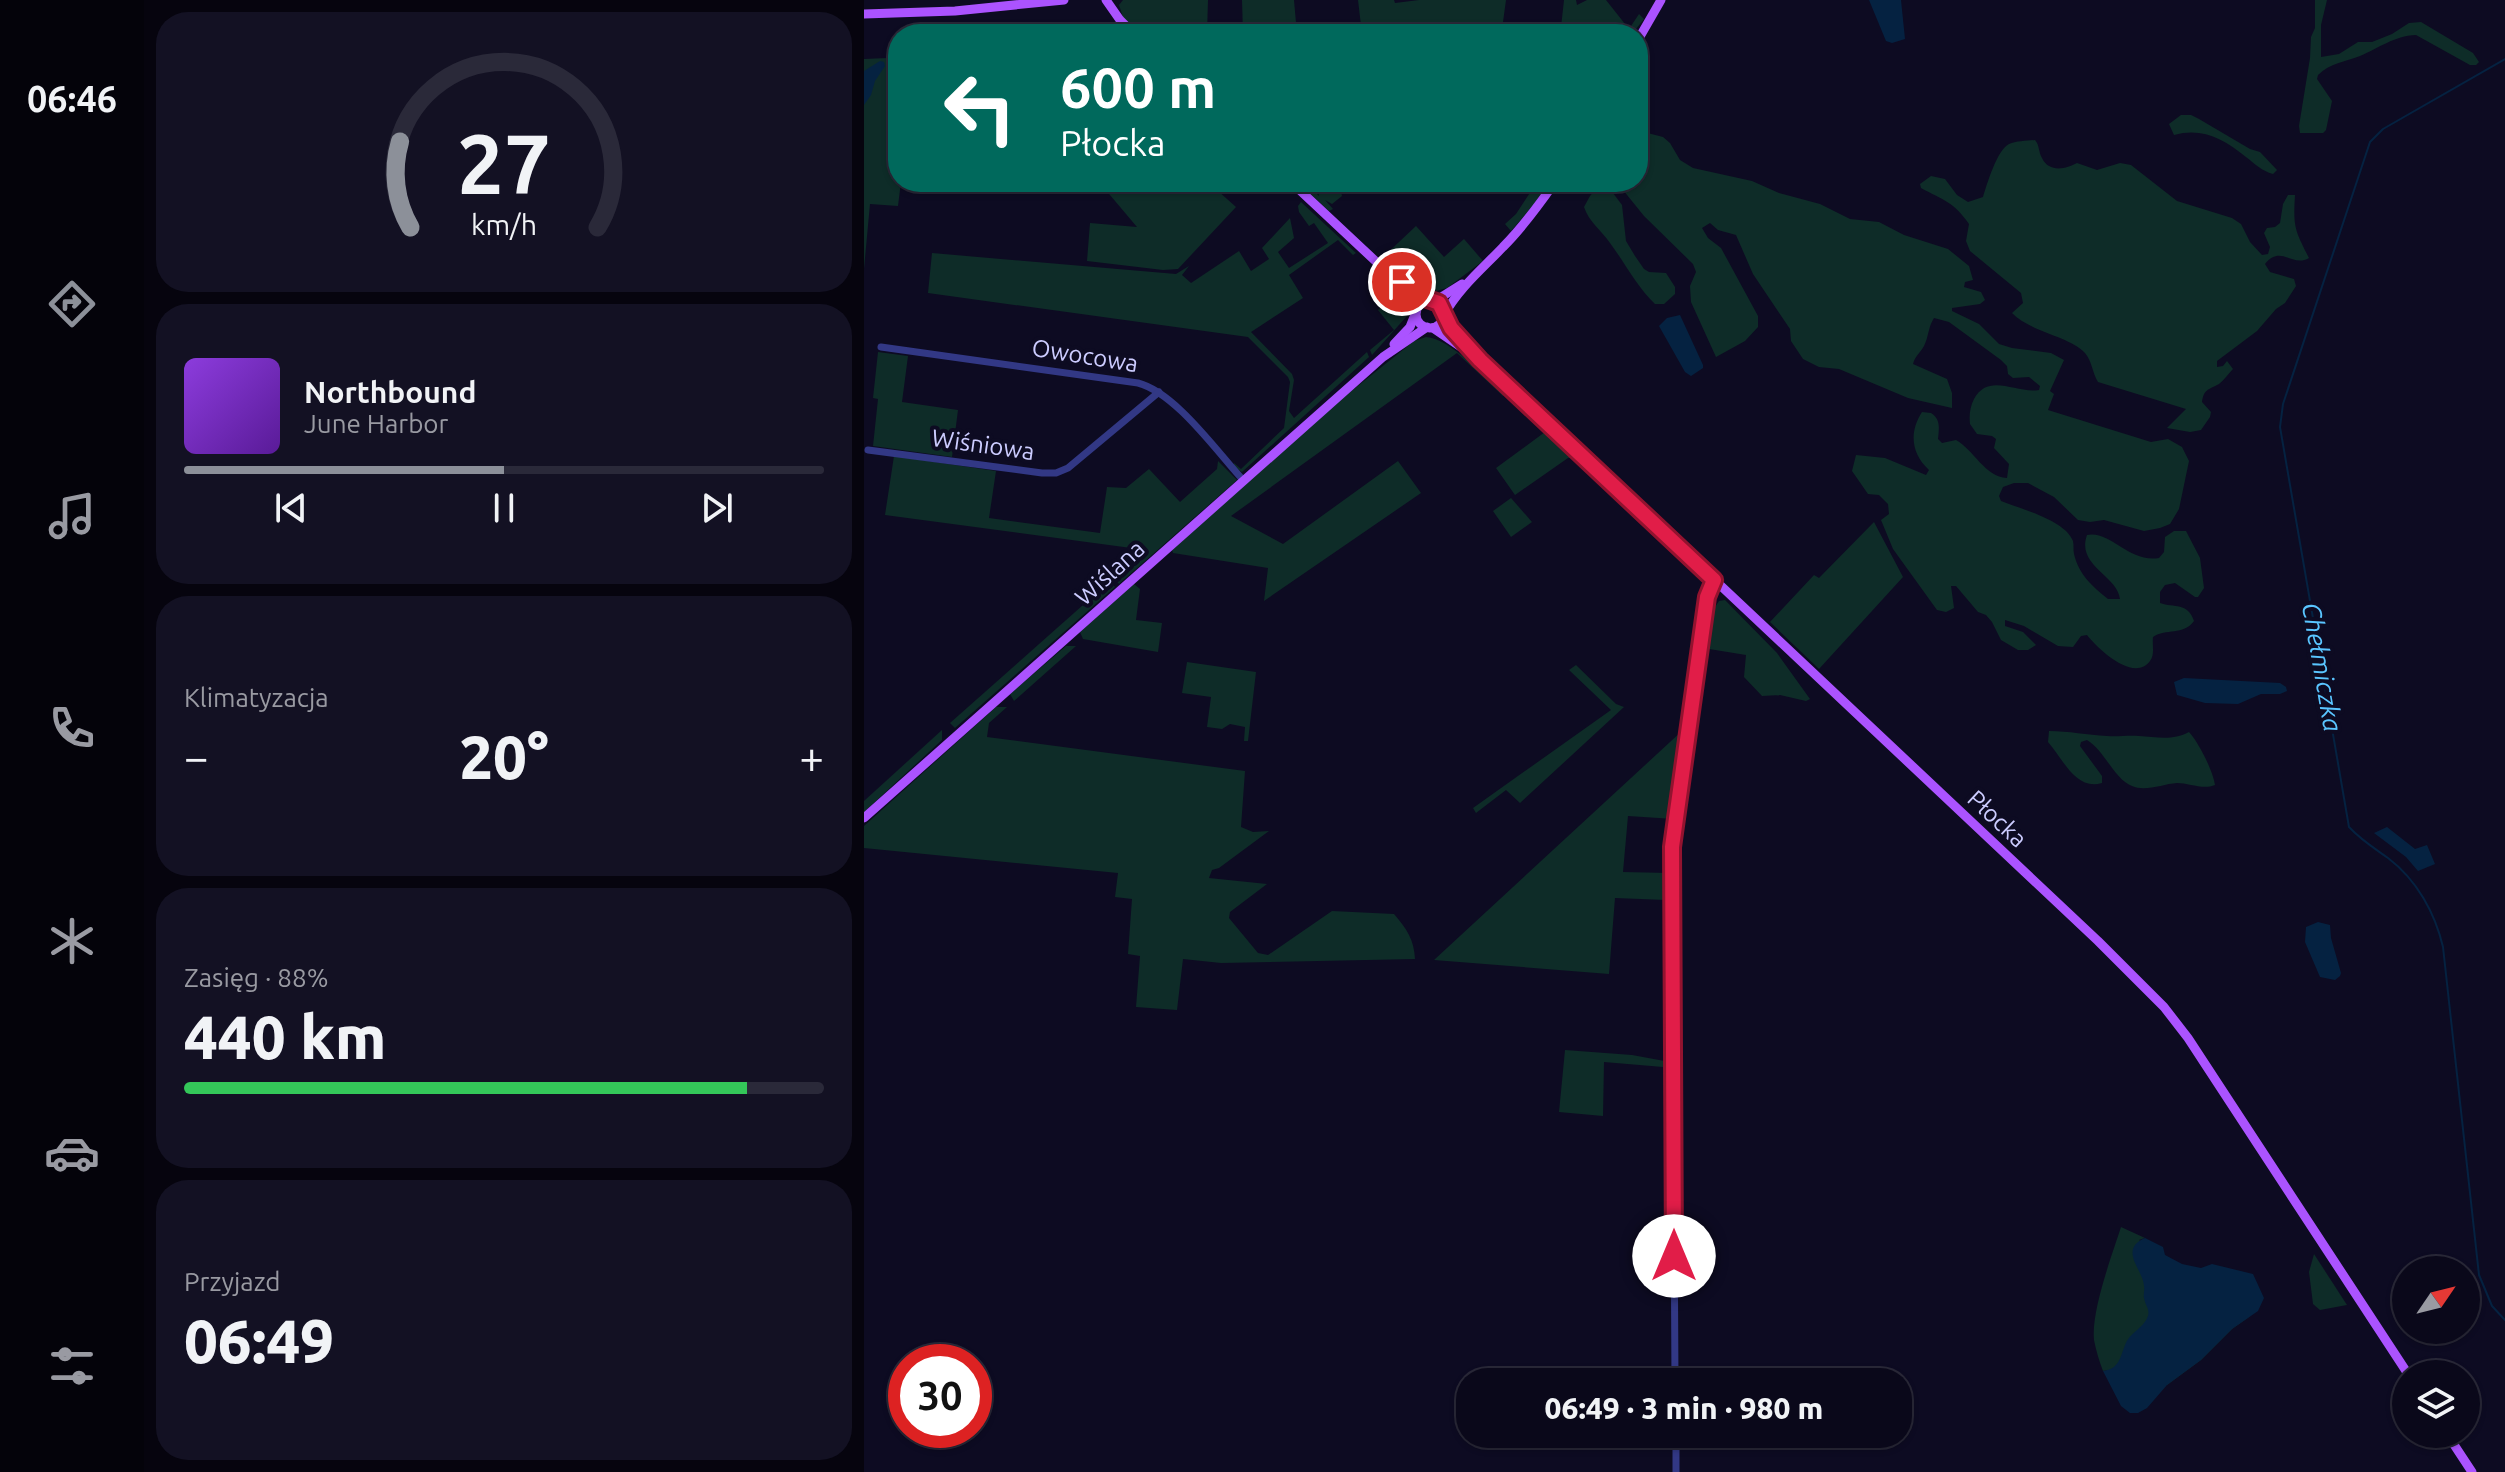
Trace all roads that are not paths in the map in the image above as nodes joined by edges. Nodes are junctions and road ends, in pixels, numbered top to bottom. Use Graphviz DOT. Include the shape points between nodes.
graph roads {
  1 [pos="936,0"];
  2 [pos="1064,0"];
  3 [pos="1106,0"];
  4 [pos="1661,0"];
  5 [pos="1041,1"];
  6 [pos="936,12"];
  7 [pos="864,14"];
  8 [pos="1124,24"];
  9 [pos="1647,24"];
  10 [pos="1302,192"];
  11 [pos="1547,192"];
  12 [pos="1385,270"];
  13 [pos="1475,275"];
  14 [pos="1432,300"];
  15 [pos="1416,312"];
  16 [pos="1444,315"];
  17 [pos="1430,328"];
  18 [pos="881,347"];
  19 [pos="1383,357"];
  20 [pos="1480,360"];
  21 [pos="1159,392"];
  22 [pos="868,450"];
  23 [pos="1244,481"];
  24 [pos="1714,580"];
  25 [pos="864,818"];
  26 [pos="2399,1360"];
  27 [pos="1675,1368"];
  28 [pos="1676,1448"];
  29 [pos="2456,1448"];
  30 [pos="1676,1472"];
  31 [pos="2472,1472"];
  1 -- 6 [label="street"];
  2 -- 5 [label="main road"];
  3 -- 8 [label="main road"];
  4 -- 9 [label="main road"];
  5 -- 6 [label="main road"];
  6 -- 7 [label="main road"];
  10 -- 12 [label="main road"];
  11 -- 13 [label="main road"];
  12 -- 14 [label="main road"];
  12 -- 15 [label="main road"];
  13 -- 14 [label="main road"];
  13 -- 16 [label="main road"];
  14 -- 15 [label="main road"];
  14 -- 16 [label="main road" via="1442,306"];
  15 -- 17 [label="main road" via="1419,322"];
  15 -- 19 [label="main road, Wiślana" via="1410,327"];
  16 -- 17 [label="main road"];
  16 -- 20 [label="main road, Płocka"];
  17 -- 19 [label="main road, Wiślana"];
  17 -- 20 [label="main road, Płocka"];
  18 -- 21 [label="street, Owocowa" via="1138,383"];
  19 -- 23 [label="main road, Wiślana"];
  20 -- 24 [label="main road, Płocka"];
  21 -- 22 [label="street, Wiśniowa" via="1077,462 1056,473"];
  21 -- 23 [label="street, Owocowa"];
  23 -- 25 [label="main road, Wiślana"];
  24 -- 26 [label="main road, Płocka" via="2164,1007"];
  24 -- 27 [label="street" via="1707,597 1672,847"];
  28 -- 30 [label="street"];
  29 -- 31 [label="main road"];
}
